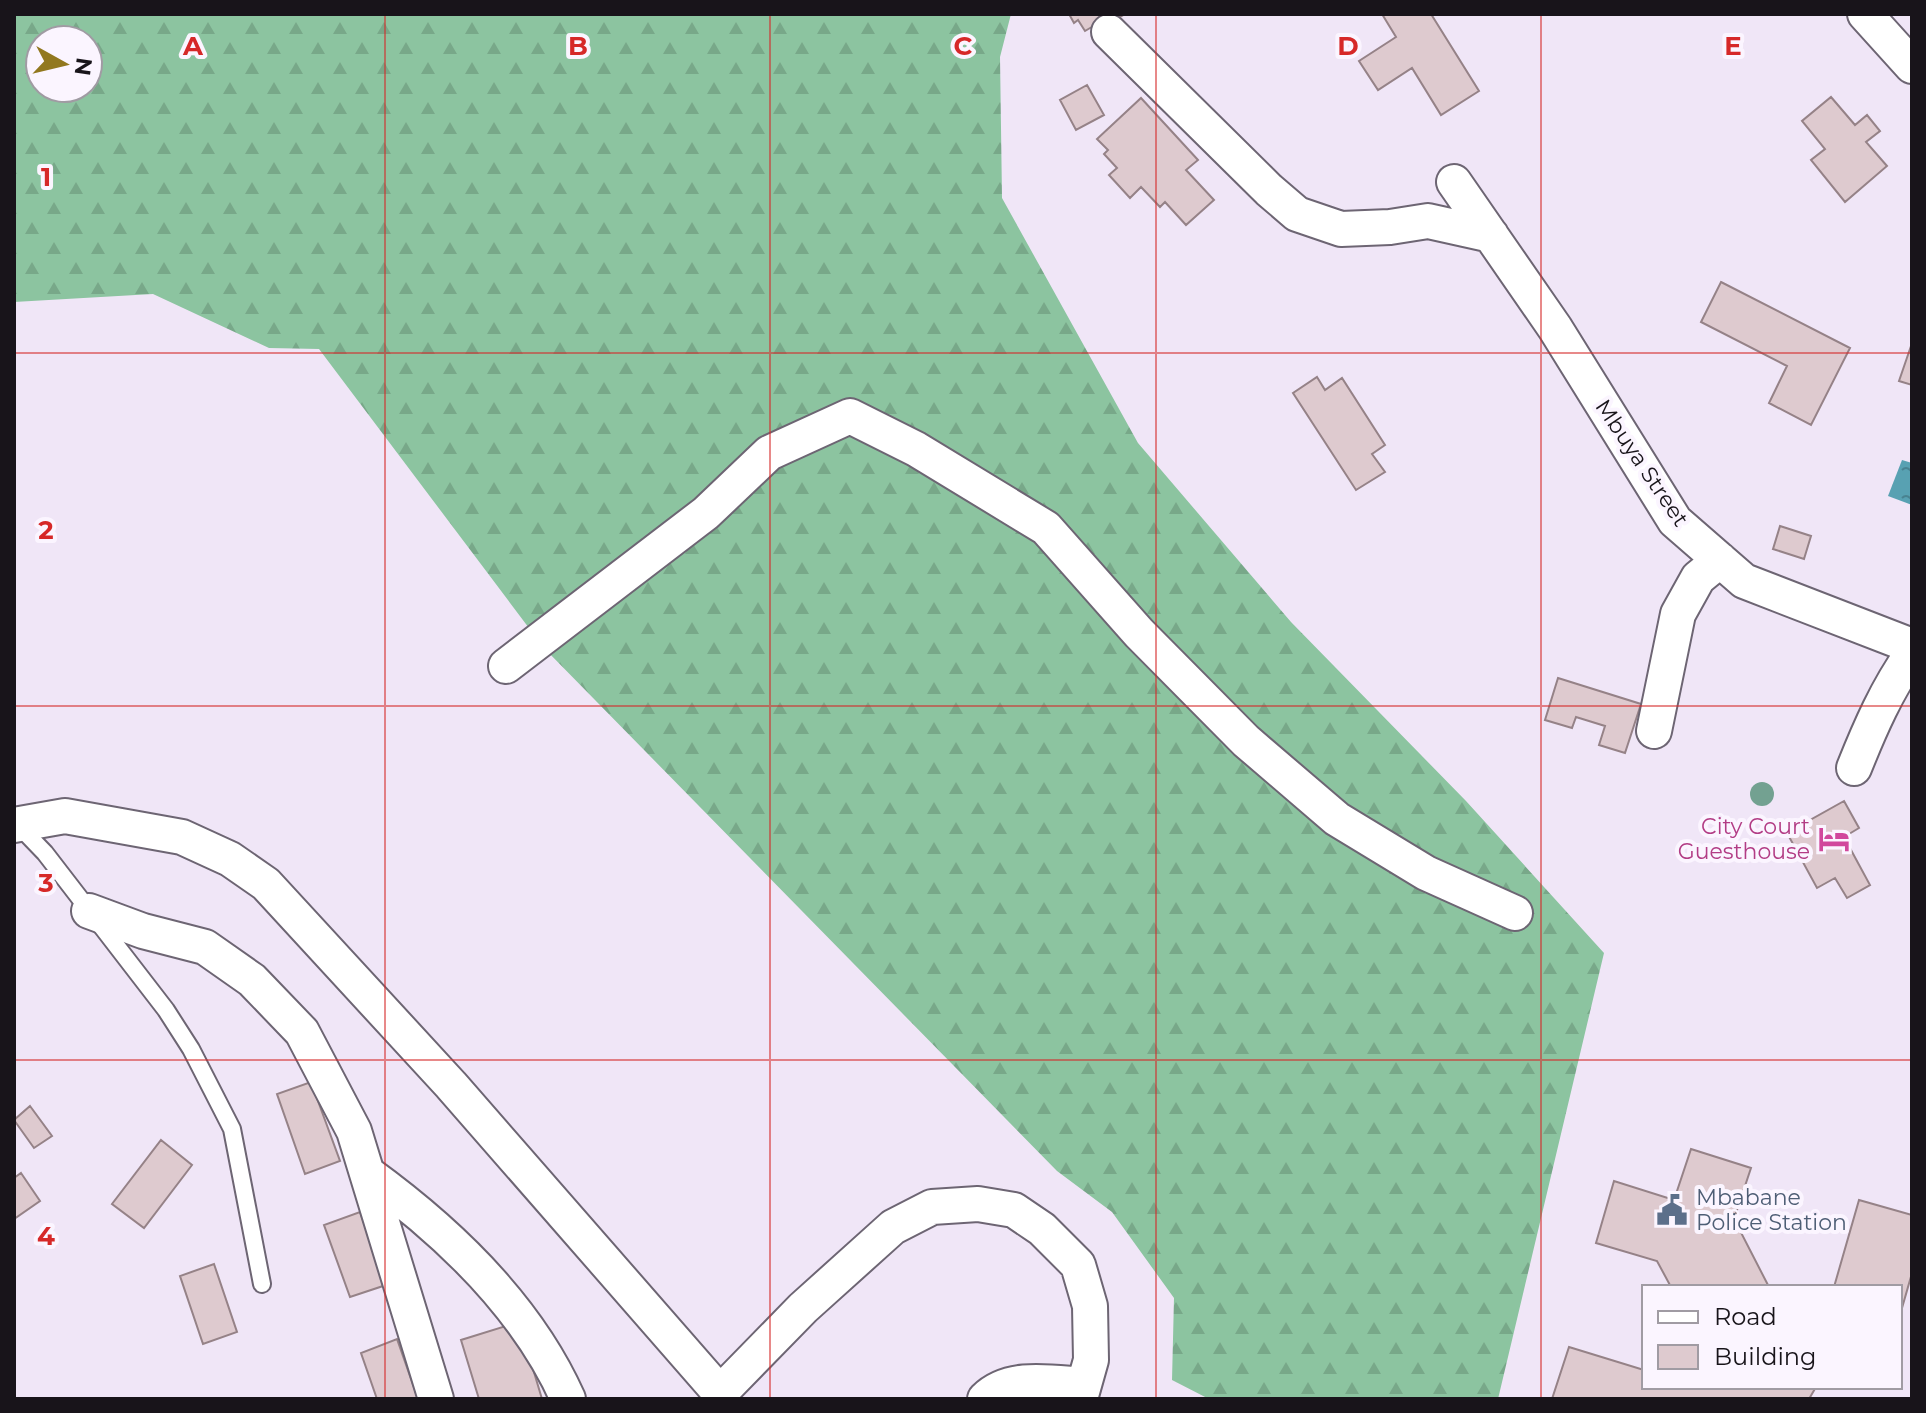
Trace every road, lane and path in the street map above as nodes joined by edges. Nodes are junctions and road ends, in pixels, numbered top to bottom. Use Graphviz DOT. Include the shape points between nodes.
graph roads {
  1 [pos="1865,14"];
  2 [pos="1109,32"];
  3 [pos="1912,66"];
  4 [pos="1454,182"];
  5 [pos="1491,235"];
  6 [pos="1720,560"];
  7 [pos="1912,646"];
  8 [pos="1912,654"];
  9 [pos="506,666"];
  10 [pos="1654,731"];
  11 [pos="1854,768"];
  12 [pos="16,825"];
  13 [pos="89,911"];
  14 [pos="1515,913"];
  15 [pos="367,1173"];
  16 [pos="262,1284"];
  17 [pos="1082,1392"];
  18 [pos="723,1396"];
  19 [pos="436,1399"];
  20 [pos="568,1399"];
  21 [pos="985,1399"];
  1 -- 3 [label="street"];
  2 -- 5 [label="street" via="1297,214 1341,229 1428,221"];
  4 -- 5 [label="street, Mbuya Street"];
  5 -- 6 [label="street, Mbuya Street" via="1675,521"];
  6 -- 7 [label="street, Mbuya Street" via="1744,581"];
  6 -- 10 [label="street" via="1698,578 1678,614"];
  8 -- 11 [label="street"];
  9 -- 14 [label="street" via="706,513 769,453 850,416 916,449 1046,528 1139,633 1246,741 1337,819 1426,873"];
  12 -- 13 [label="lane"];
  12 -- 18 [label="street" via="65,816 182,837 230,859 266,884 451,1085"];
  13 -- 15 [label="street" via="205,947 252,980 302,1032 354,1131"];
  13 -- 16 [label="lane" via="166,1010 232,1129"];
  15 -- 19 [label="street"];
  15 -- 20 [label="street" via="416,1208 488,1278 554,1367"];
  17 -- 18 [label="street" via="1091,1360 1090,1306 1078,1265 1014,1210 978,1204 932,1207 893,1227 803,1308"];
  17 -- 21 [label="street" via="1022,1382"];
}
